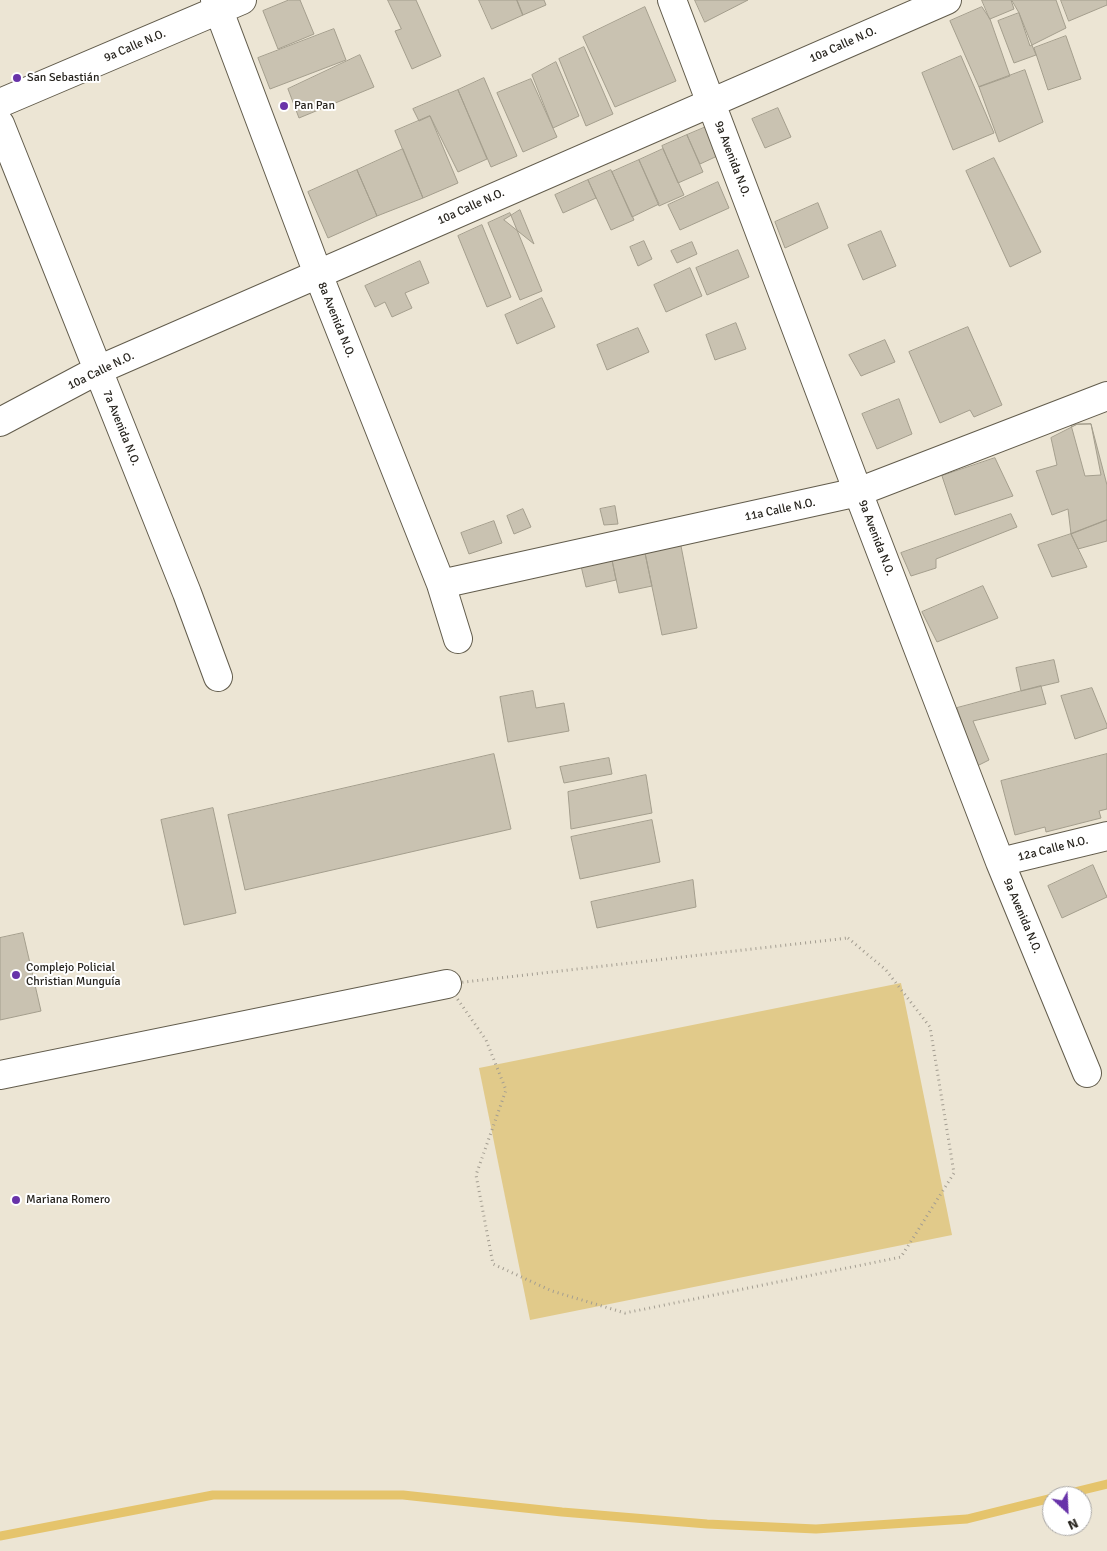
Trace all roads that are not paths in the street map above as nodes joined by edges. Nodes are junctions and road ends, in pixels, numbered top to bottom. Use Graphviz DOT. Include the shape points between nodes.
graph roads {
  1 [pos="672,0"];
  2 [pos="947,0"];
  3 [pos="225,3"];
  4 [pos="0,103"];
  5 [pos="711,103"];
  6 [pos="0,124"];
  7 [pos="318,274"];
  8 [pos="98,370"];
  9 [pos="1107,396"];
  10 [pos="0,422"];
  11 [pos="858,492"];
  12 [pos="441,584"];
  13 [pos="458,639"];
  14 [pos="218,677"];
  15 [pos="1107,836"];
  16 [pos="1000,862"];
  17 [pos="447,984"];
  18 [pos="1087,1073"];
  19 [pos="0,1075"];
  1 -- 5 [label="street, 9a Avenida N.O."];
  2 -- 5 [label="street, 10a Calle N.O."];
  3 -- 4 [label="street, 9a Calle N.O."];
  3 -- 7 [label="street, 8a Avenida N.O."];
  5 -- 7 [label="street, 10a Calle N.O."];
  5 -- 11 [label="street, 9a Avenida N.O."];
  6 -- 8 [label="street, 7a Avenida N.O."];
  7 -- 8 [label="street, 10a Calle N.O."];
  7 -- 12 [label="street, 8a Avenida N.O."];
  8 -- 10 [label="street, 10a Calle N.O."];
  8 -- 14 [label="street, 7a Avenida N.O." via="188,593"];
  9 -- 11 [label="street, 11a Calle N.O."];
  11 -- 12 [label="street, 11a Calle N.O."];
  11 -- 16 [label="street, 9a Avenida N.O."];
  12 -- 13 [label="street, 8a Avenida N.O."];
  15 -- 16 [label="street, 12a Calle N.O."];
  16 -- 18 [label="street, 9a Avenida N.O."];
  17 -- 19 [label="street"];
}
